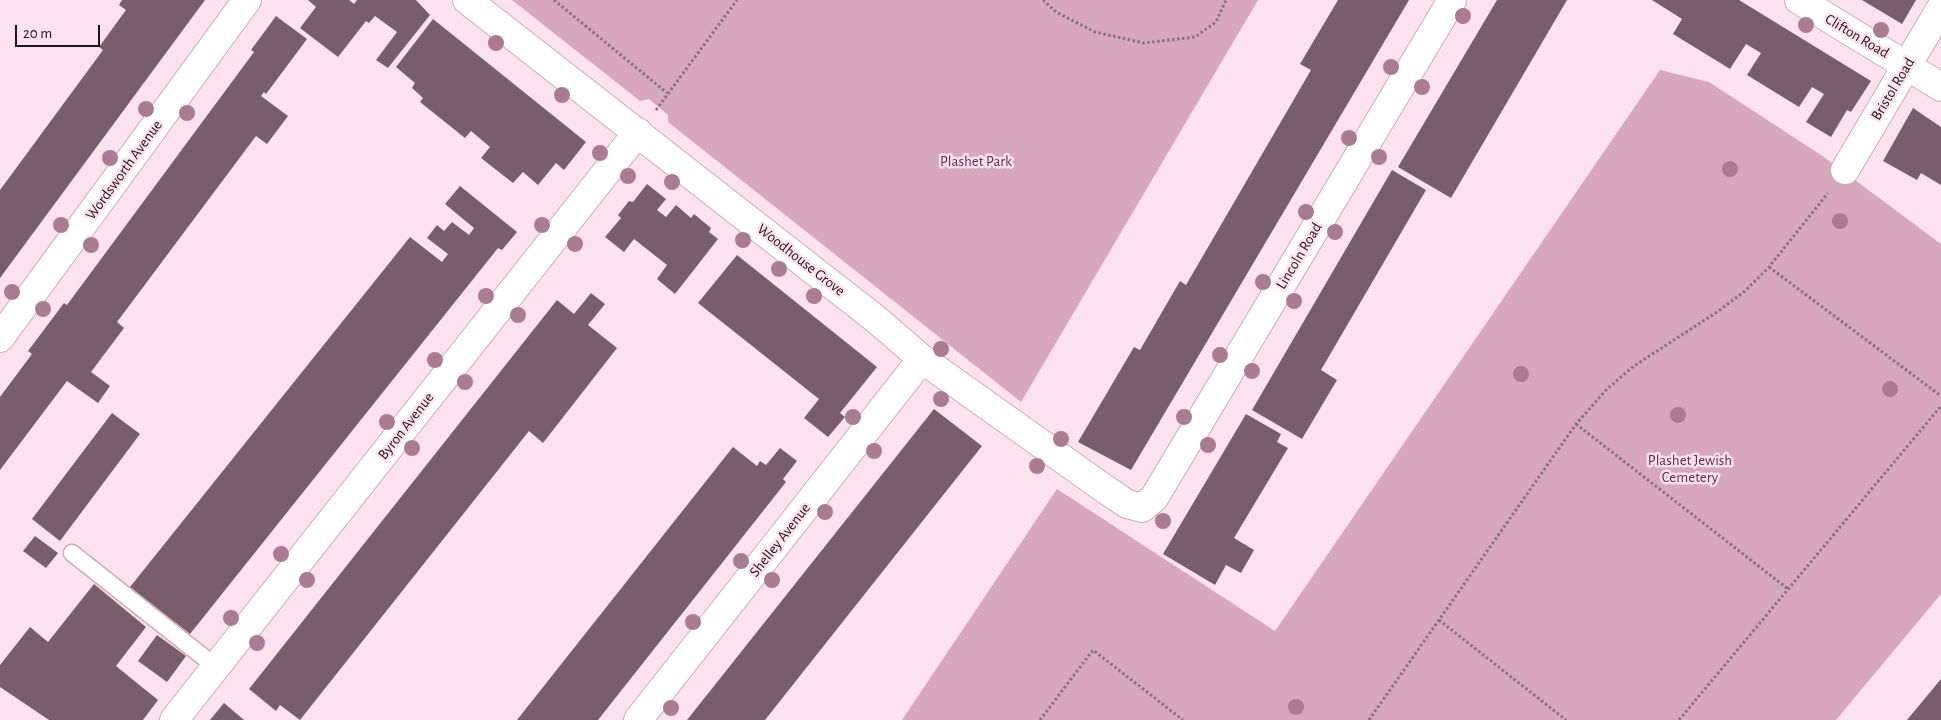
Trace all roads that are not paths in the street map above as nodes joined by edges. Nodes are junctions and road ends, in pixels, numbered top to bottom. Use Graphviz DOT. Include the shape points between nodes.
graph roads {
  1 [pos="247,0"];
  2 [pos="467,0"];
  3 [pos="1452,0"];
  4 [pos="1799,0"];
  5 [pos="1941,8"];
  6 [pos="1907,66"];
  7 [pos="1941,86"];
  8 [pos="638,132"];
  9 [pos="1845,170"];
  10 [pos="0,338"];
  11 [pos="922,359"];
  12 [pos="1142,508"];
  13 [pos="72,553"];
  14 [pos="216,667"];
  15 [pos="174,720"];
  16 [pos="638,720"];
  1 -- 10 [label="street, Wordsworth Avenue"];
  2 -- 8 [label="street, Woodhouse Grove"];
  3 -- 12 [label="street, Lincoln Road" via="1154,498"];
  4 -- 6 [label="street, Clifton Road"];
  5 -- 6 [label="street, Bristol Road"];
  6 -- 7 [label="street, Clifton Road"];
  6 -- 9 [label="street, Bristol Road"];
  8 -- 11 [label="street, Woodhouse Grove"];
  8 -- 14 [label="street, Byron Avenue"];
  11 -- 12 [label="street, Woodhouse Grove" via="1127,504"];
  11 -- 16 [label="street, Shelley Avenue"];
  13 -- 14 [label="lane"];
  14 -- 15 [label="street, Byron Avenue"];
}
